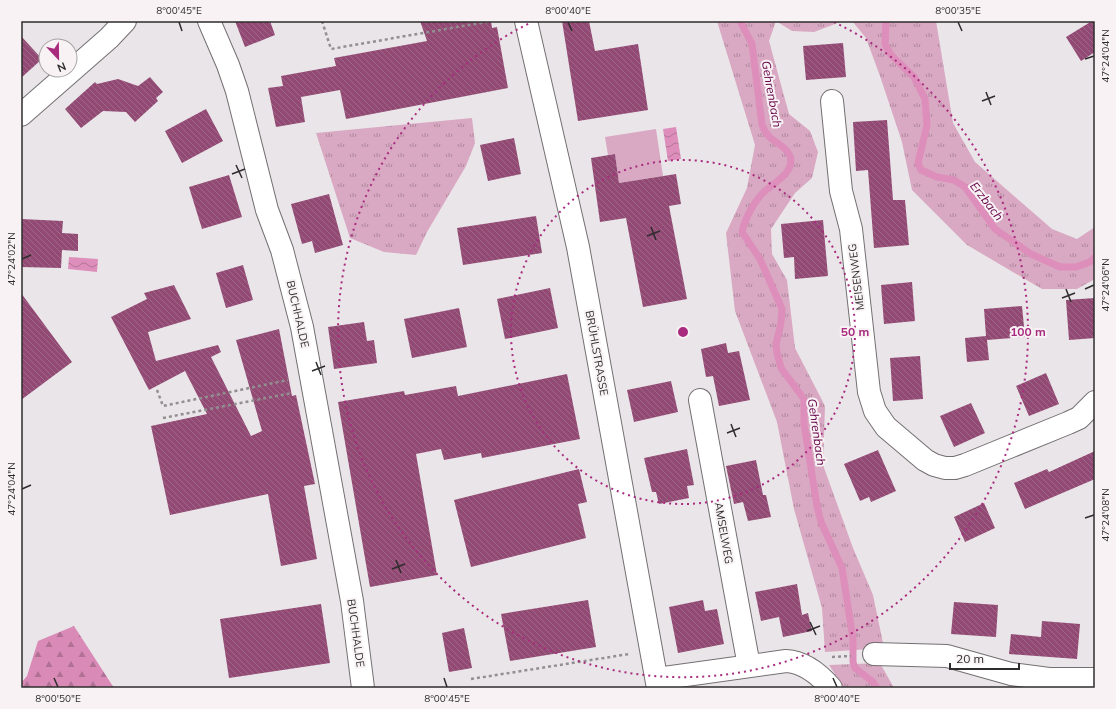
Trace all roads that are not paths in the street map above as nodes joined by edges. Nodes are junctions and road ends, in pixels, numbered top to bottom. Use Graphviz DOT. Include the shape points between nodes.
graph roads {
  1 [pos="125,21"];
  2 [pos="209,21"];
  3 [pos="526,21"];
  4 [pos="832,101"];
  5 [pos="21,116"];
  6 [pos="700,400"];
  7 [pos="1095,402"];
  8 [pos="874,654"];
  9 [pos="749,666"];
  10 [pos="1095,679"];
  11 [pos="657,683"];
  12 [pos="363,688"];
  13 [pos="831,688"];
  1 -- 5 [label="street"];
  2 -- 12 [label="street, BUCHHALDE" via="237,91 267,210 293,288 313,382 352,601"];
  3 -- 11 [label="street, BRÜHLSTRASSE" via="578,247"];
  4 -- 7 [label="street, MEISENWEG" via="841,191 851,229 870,392 875,411 886,427 925,460 934,465 955,468 1079,418"];
  6 -- 9 [label="street, AMSELWEG"];
  8 -- 10 [label="street" via="947,656 1011,674"];
  9 -- 11 [label="street"];
  9 -- 13 [label="street" via="796,661 812,670"];
}
